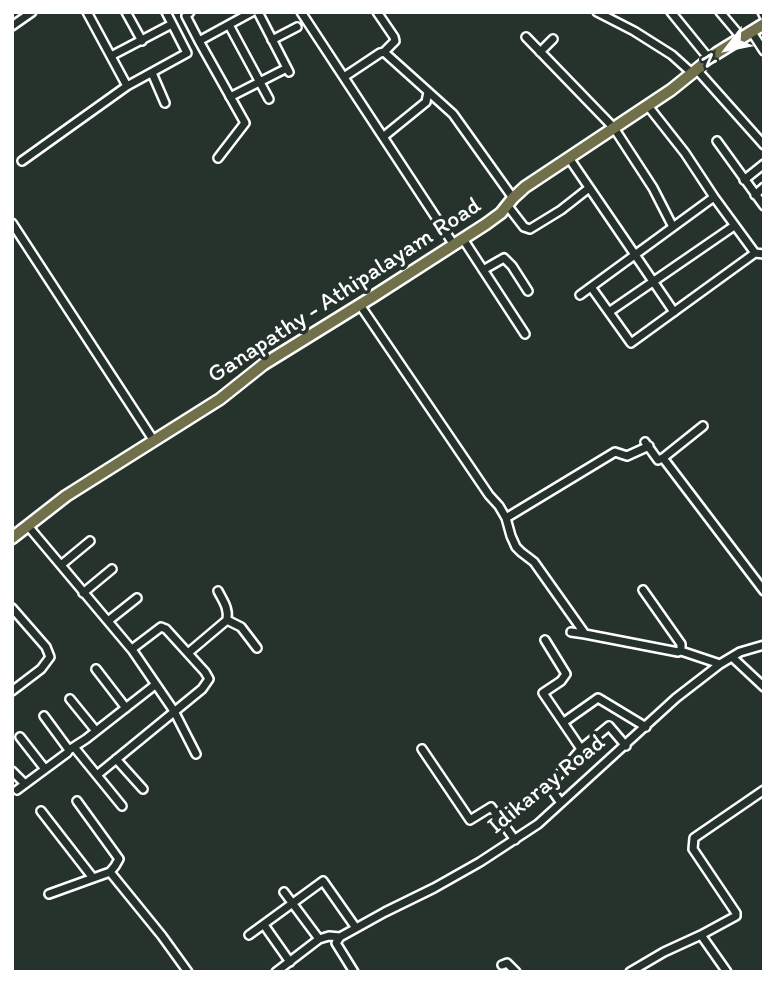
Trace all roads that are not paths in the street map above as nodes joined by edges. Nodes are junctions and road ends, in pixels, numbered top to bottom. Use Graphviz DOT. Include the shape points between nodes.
graph roads {
  1 [pos="32,12"];
  2 [pos="87,12"];
  3 [pos="127,12"];
  4 [pos="166,12"];
  5 [pos="190,12"];
  6 [pos="255,12"];
  7 [pos="301,12"];
  8 [pos="377,12"];
  9 [pos="597,12"];
  10 [pos="671,12"];
  11 [pos="720,12"];
  12 [pos="172,24"];
  13 [pos="229,24"];
  14 [pos="764,24"];
  15 [pos="12,26"];
  16 [pos="297,26"];
  17 [pos="751,31"];
  18 [pos="526,37"];
  19 [pos="741,37"];
  20 [pos="553,39"];
  21 [pos="272,40"];
  22 [pos="142,41"];
  23 [pos="199,41"];
  24 [pos="764,51"];
  25 [pos="384,52"];
  26 [pos="540,52"];
  27 [pos="111,56"];
  28 [pos="710,60"];
  29 [pos="695,72"];
  30 [pos="152,73"];
  31 [pos="344,77"];
  32 [pos="260,82"];
  33 [pos="127,86"];
  34 [pos="428,92"];
  35 [pos="230,97"];
  36 [pos="269,99"];
  37 [pos="165,103"];
  38 [pos="648,106"];
  39 [pos="614,128"];
  40 [pos="383,137"];
  41 [pos="717,141"];
  42 [pos="764,145"];
  43 [pos="218,158"];
  44 [pos="569,158"];
  45 [pos="22,161"];
  46 [pos="764,164"];
  47 [pos="744,180"];
  48 [pos="764,187"];
  49 [pos="589,188"];
  50 [pos="755,195"];
  51 [pos="714,197"];
  52 [pos="510,202"];
  53 [pos="764,206"];
  54 [pos="12,223"];
  55 [pos="734,226"];
  56 [pos="673,227"];
  57 [pos="458,242"];
  58 [pos="755,253"];
  59 [pos="764,254"];
  60 [pos="635,255"];
  61 [pos="483,270"];
  62 [pos="653,282"];
  63 [pos="591,287"];
  64 [pos="528,291"];
  65 [pos="580,295"];
  66 [pos="360,305"];
  67 [pos="609,312"];
  68 [pos="674,312"];
  69 [pos="525,334"];
  70 [pos="703,426"];
  71 [pos="154,441"];
  72 [pos="663,458"];
  73 [pos="506,519"];
  74 [pos="28,526"];
  75 [pos="12,538"];
  76 [pos="90,541"];
  77 [pos="61,565"];
  78 [pos="112,569"];
  79 [pos="763,587"];
  80 [pos="643,590"];
  81 [pos="218,591"];
  82 [pos="83,593"];
  83 [pos="137,598"];
  84 [pos="12,608"];
  85 [pos="227,620"];
  86 [pos="108,621"];
  87 [pos="571,632"];
  88 [pos="584,634"];
  89 [pos="545,640"];
  90 [pos="764,645"];
  91 [pos="257,648"];
  92 [pos="132,649"];
  93 [pos="681,651"];
  94 [pos="188,653"];
  95 [pos="732,657"];
  96 [pos="720,664"];
  97 [pos="96,669"];
  98 [pos="155,685"];
  99 [pos="764,687"];
  100 [pos="12,691"];
  101 [pos="70,699"];
  102 [pos="126,708"];
  103 [pos="174,712"];
  104 [pos="44,716"];
  105 [pos="564,722"];
  106 [pos="646,726"];
  107 [pos="96,732"];
  108 [pos="20,737"];
  109 [pos="626,746"];
  110 [pos="581,748"];
  111 [pos="71,749"];
  112 [pos="422,749"];
  113 [pos="196,754"];
  114 [pos="117,759"];
  115 [pos="45,769"];
  116 [pos="12,771"];
  117 [pos="97,775"];
  118 [pos="24,784"];
  119 [pos="143,789"];
  120 [pos="17,790"];
  121 [pos="764,790"];
  122 [pos="77,801"];
  123 [pos="561,803"];
  124 [pos="122,806"];
  125 [pos="41,811"];
  126 [pos="515,840"];
  127 [pos="110,872"];
  128 [pos="93,878"];
  129 [pos="284,892"];
  130 [pos="49,894"];
  131 [pos="293,903"];
  132 [pos="264,925"];
  133 [pos="356,928"];
  134 [pos="249,935"];
  135 [pos="701,935"];
  136 [pos="340,937"];
  137 [pos="318,939"];
  138 [pos="290,962"];
  139 [pos="643,964"];
  140 [pos="502,965"];
  141 [pos="725,971"];
  142 [pos="188,972"];
  143 [pos="276,972"];
  144 [pos="354,972"];
  145 [pos="516,972"];
  146 [pos="630,972"];
  147 [pos="649,972"];
  1 -- 15 [label="street"];
  2 -- 27 [label="street"];
  3 -- 22 [label="street"];
  4 -- 12 [label="street"];
  5 -- 23 [label="street" via="186,16"];
  6 -- 13 [label="street"];
  6 -- 21 [label="street"];
  7 -- 31 [label="street"];
  8 -- 25 [label="street" via="395,41"];
  9 -- 29 [label="street"];
  10 -- 28 [label="street"];
  11 -- 19 [label="street"];
  12 -- 22 [label="street"];
  12 -- 30 [label="street" via="187,53"];
  13 -- 23 [label="street"];
  13 -- 32 [label="street"];
  14 -- 17 [label="main road, Ganapathy - Athipalayam Road"];
  16 -- 21 [label="street"];
  17 -- 19 [label="main road, Ganapathy - Athipalayam Road"];
  17 -- 24 [label="street"];
  18 -- 26 [label="street"];
  19 -- 28 [label="main road, Ganapathy - Athipalayam Road"];
  20 -- 26 [label="street"];
  21 -- 32 [label="street" via="288,70"];
  22 -- 27 [label="street"];
  23 -- 35 [label="street"];
  25 -- 31 [label="street"];
  25 -- 34 [label="street"];
  26 -- 39 [label="street"];
  27 -- 33 [label="street"];
  28 -- 29 [label="main road, Ganapathy - Athipalayam Road"];
  29 -- 38 [label="main road, Ganapathy - Athipalayam Road"];
  29 -- 42 [label="street"];
  30 -- 33 [label="street"];
  30 -- 37 [label="street"];
  31 -- 40 [label="street"];
  32 -- 35 [label="street"];
  32 -- 36 [label="street"];
  33 -- 45 [label="street"];
  34 -- 40 [label="street" via="426,102"];
  34 -- 52 [label="street" via="453,114"];
  35 -- 43 [label="street" via="245,123"];
  38 -- 39 [label="main road, Ganapathy - Athipalayam Road"];
  38 -- 51 [label="street"];
  39 -- 44 [label="main road, Ganapathy - Athipalayam Road"];
  39 -- 56 [label="street"];
  40 -- 57 [label="street"];
  41 -- 47 [label="street"];
  44 -- 49 [label="street"];
  44 -- 52 [label="main road, Ganapathy - Athipalayam Road"];
  46 -- 47 [label="street"];
  47 -- 50 [label="street"];
  48 -- 50 [label="street"];
  49 -- 52 [label="street" via="530,229 524,227"];
  49 -- 60 [label="street"];
  50 -- 53 [label="street"];
  51 -- 55 [label="street"];
  51 -- 56 [label="street"];
  52 -- 57 [label="main road, Ganapathy - Athipalayam Road"];
  54 -- 71 [label="street"];
  55 -- 58 [label="street"];
  55 -- 62 [label="street"];
  56 -- 60 [label="street"];
  57 -- 61 [label="street"];
  57 -- 66 [label="main road, Ganapathy - Athipalayam Road"];
  58 -- 59 [label="street"];
  58 -- 68 [label="street"];
  60 -- 62 [label="street"];
  60 -- 63 [label="street"];
  61 -- 64 [label="street" via="505,258"];
  61 -- 69 [label="street"];
  62 -- 67 [label="street"];
  62 -- 68 [label="street"];
  63 -- 65 [label="street"];
  63 -- 67 [label="street"];
  66 -- 71 [label="main road, Ganapathy - Athipalayam Road" via="264,364"];
  66 -- 73 [label="street"];
  67 -- 68 [label="street" via="631,343"];
  70 -- 72 [label="street"];
  71 -- 74 [label="main road, Ganapathy - Athipalayam Road" via="75,490"];
  72 -- 73 [label="street" via="658,460 647,444 627,456 615,452"];
  72 -- 79 [label="street"];
  73 -- 88 [label="street" via="516,547 534,562"];
  74 -- 75 [label="main road, Ganapathy - Athipalayam Road"];
  74 -- 77 [label="street"];
  76 -- 77 [label="street"];
  77 -- 82 [label="street"];
  78 -- 82 [label="street"];
  80 -- 93 [label="street" via="681,644"];
  81 -- 85 [label="street"];
  82 -- 86 [label="street"];
  83 -- 86 [label="street"];
  84 -- 100 [label="street" via="50,657"];
  85 -- 91 [label="street" via="241,627"];
  85 -- 94 [label="street"];
  86 -- 92 [label="street"];
  87 -- 88 [label="street"];
  88 -- 93 [label="street"];
  89 -- 105 [label="street" via="566,674 543,693"];
  90 -- 95 [label="street, Idikaray Road"];
  92 -- 94 [label="street" via="160,627"];
  92 -- 98 [label="street"];
  93 -- 96 [label="street"];
  94 -- 103 [label="street" via="209,679"];
  95 -- 96 [label="street, Idikaray Road"];
  95 -- 99 [label="street"];
  96 -- 106 [label="street, Idikaray Road"];
  97 -- 102 [label="street"];
  98 -- 102 [label="street"];
  98 -- 103 [label="street"];
  101 -- 107 [label="street"];
  102 -- 107 [label="street"];
  103 -- 113 [label="street"];
  103 -- 114 [label="street"];
  104 -- 111 [label="street"];
  105 -- 106 [label="street" via="598,698"];
  105 -- 110 [label="street"];
  106 -- 109 [label="street, Idikaray Road"];
  107 -- 111 [label="street"];
  108 -- 115 [label="street"];
  109 -- 110 [label="street" via="608,726"];
  109 -- 123 [label="street, Idikaray Road"];
  110 -- 123 [label="street" via="551,784"];
  111 -- 115 [label="street"];
  111 -- 117 [label="street"];
  112 -- 126 [label="street" via="470,820 491,807"];
  114 -- 117 [label="street"];
  114 -- 119 [label="street"];
  115 -- 118 [label="street"];
  116 -- 118 [label="street"];
  117 -- 124 [label="street"];
  118 -- 120 [label="street"];
  121 -- 135 [label="street" via="694,838 693,849 736,913"];
  122 -- 127 [label="street" via="119,859"];
  123 -- 126 [label="street, Idikaray Road"];
  125 -- 128 [label="street"];
  126 -- 133 [label="street, Idikaray Road"];
  127 -- 128 [label="street"];
  127 -- 142 [label="street"];
  128 -- 130 [label="street"];
  129 -- 131 [label="street"];
  131 -- 132 [label="street"];
  131 -- 133 [label="street" via="323,881"];
  131 -- 137 [label="street"];
  132 -- 134 [label="street"];
  132 -- 138 [label="street"];
  133 -- 136 [label="street, Idikaray Road"];
  135 -- 139 [label="street"];
  135 -- 141 [label="street"];
  136 -- 137 [label="street"];
  136 -- 144 [label="street" via="337,943"];
  137 -- 138 [label="street"];
  138 -- 143 [label="street"];
  139 -- 146 [label="street"];
  139 -- 147 [label="street"];
  140 -- 145 [label="street" via="507,963"];
}
